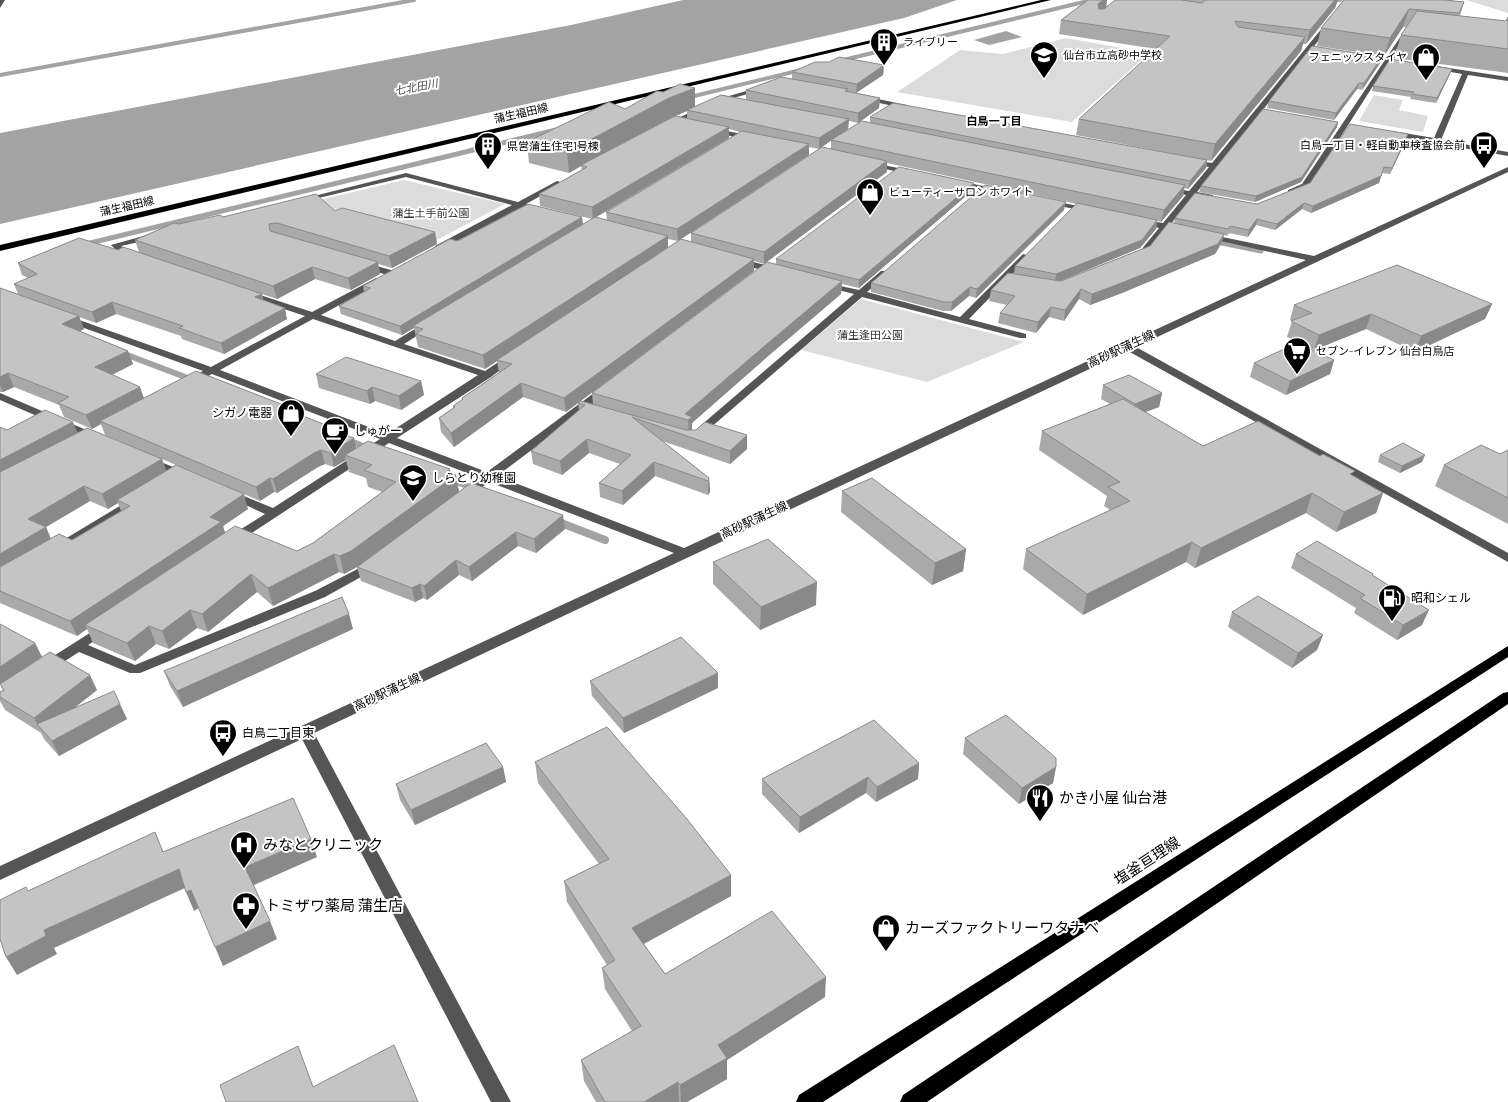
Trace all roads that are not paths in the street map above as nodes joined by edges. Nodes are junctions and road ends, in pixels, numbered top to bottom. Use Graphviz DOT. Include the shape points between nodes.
graph roads {
  1 [pos="2,0"];
  2 [pos="1048,0"];
  3 [pos="1346,2"];
  4 [pos="1357,2"];
  5 [pos="1334,5"];
  6 [pos="0,6"];
  7 [pos="1416,30"];
  8 [pos="1301,47"];
  9 [pos="1310,48"];
  10 [pos="1319,50"];
  11 [pos="1376,59"];
  12 [pos="1385,60"];
  13 [pos="1394,62"];
  14 [pos="1430,67"];
  15 [pos="1466,73"];
  16 [pos="1508,79"];
  17 [pos="773,85"];
  18 [pos="851,96"];
  19 [pos="721,100"];
  20 [pos="740,103"];
  21 [pos="913,108"];
  22 [pos="1259,110"];
  23 [pos="1269,111"];
  24 [pos="1336,123"];
  25 [pos="670,124"];
  26 [pos="1345,124"];
  27 [pos="693,126"];
  28 [pos="1354,126"];
  29 [pos="702,128"];
  30 [pos="658,130"];
  31 [pos="1382,131"];
  32 [pos="738,138"];
  33 [pos="759,140"];
  34 [pos="1437,141"];
  35 [pos="726,145"];
  36 [pos="1508,154"];
  37 [pos="1176,159"];
  38 [pos="859,161"];
  39 [pos="1214,166"];
  40 [pos="1508,170"];
  41 [pos="926,176"];
  42 [pos="571,177"];
  43 [pos="945,180"];
  44 [pos="1162,188"];
  45 [pos="1008,193"];
  46 [pos="1192,194"];
  47 [pos="1281,196"];
  48 [pos="1219,199"];
  49 [pos="1042,200"];
  50 [pos="290,203"];
  51 [pos="520,204"];
  52 [pos="548,212"];
  53 [pos="1101,213"];
  54 [pos="1129,219"];
  55 [pos="1163,229"];
  56 [pos="163,233"];
  57 [pos="0,248"];
  58 [pos="1030,252"];
  59 [pos="426,255"];
  60 [pos="1314,258"];
  61 [pos="142,259"];
  62 [pos="728,259"];
  63 [pos="1126,260"];
  64 [pos="356,263"];
  65 [pos="890,268"];
  66 [pos="785,274"];
  67 [pos="814,281"];
  68 [pos="236,290"];
  69 [pos="861,293"];
  70 [pos="52,313"];
  71 [pos="312,316"];
  72 [pos="437,319"];
  73 [pos="962,320"];
  74 [pos="1023,336"];
  75 [pos="396,344"];
  76 [pos="1127,346"];
  77 [pos="519,353"];
  78 [pos="211,370"];
  79 [pos="487,375"];
  80 [pos="612,385"];
  81 [pos="181,387"];
  82 [pos="0,396"];
  83 [pos="13,402"];
  84 [pos="0,408"];
  85 [pos="95,434"];
  86 [pos="390,439"];
  87 [pos="691,440"];
  88 [pos="109,444"];
  89 [pos="74,445"];
  90 [pos="136,455"];
  91 [pos="180,473"];
  92 [pos="489,477"];
  93 [pos="197,480"];
  94 [pos="164,483"];
  95 [pos="222,491"];
  96 [pos="148,493"];
  97 [pos="452,505"];
  98 [pos="273,513"];
  99 [pos="224,546"];
  100 [pos="684,553"];
  101 [pos="384,556"];
  102 [pos="41,557"];
  103 [pos="1508,558"];
  104 [pos="118,618"];
  105 [pos="78,646"];
  106 [pos="1508,651"];
  107 [pos="31,676"];
  108 [pos="1508,697"];
  109 [pos="305,731"];
  110 [pos="0,873"];
  111 [pos="501,1102"];
  112 [pos="806,1102"];
  113 [pos="910,1102"];
  1 -- 6 [label="street"];
  2 -- 57 [label="main road, 蒲生福田線"];
  3 -- 4 [label="street"];
  3 -- 5 [label="street"];
  3 -- 9 [label="street"];
  7 -- 12 [label="street" via="1407,29"];
  8 -- 9 [label="street"];
  9 -- 10 [label="street"];
  9 -- 22 [label="street"];
  11 -- 12 [label="street"];
  12 -- 13 [label="street"];
  12 -- 26 [label="street"];
  14 -- 15 [label="street"];
  15 -- 16 [label="street"];
  15 -- 34 [label="street"];
  17 -- 19 [label="street"];
  18 -- 21 [label="street" via="891,107"];
  19 -- 20 [label="street"];
  19 -- 25 [label="street"];
  22 -- 23 [label="street"];
  22 -- 39 [label="street"];
  24 -- 26 [label="street"];
  25 -- 27 [label="street"];
  25 -- 30 [label="street"];
  26 -- 28 [label="street"];
  26 -- 47 [label="street" via="1305,186"];
  29 -- 32 [label="street"];
  31 -- 34 [label="street"];
  32 -- 33 [label="street"];
  32 -- 35 [label="street"];
  34 -- 36 [label="street"];
  37 -- 39 [label="street"];
  38 -- 41 [label="street" via="892,174"];
  39 -- 46 [label="street"];
  40 -- 60 [label="street, 高砂駅蒲生線"];
  42 -- 51 [label="street"];
  43 -- 45 [label="street" via="978,192"];
  44 -- 46 [label="street"];
  46 -- 48 [label="street"];
  46 -- 55 [label="street"];
  49 -- 53 [label="street" via="1069,212"];
  50 -- 51 [label="street" via="406,175"];
  51 -- 52 [label="street"];
  51 -- 59 [label="street"];
  54 -- 55 [label="street"];
  55 -- 60 [label="street"];
  55 -- 63 [label="street" via="1144,252"];
  56 -- 61 [label="street" via="115,245 123,252"];
  58 -- 73 [label="street" via="1008,279"];
  60 -- 76 [label="street, 高砂駅蒲生線"];
  62 -- 66 [label="street"];
  64 -- 71 [label="street" via="396,271"];
  65 -- 69 [label="street"];
  67 -- 69 [label="street"];
  68 -- 71 [label="street"];
  69 -- 73 [label="street"];
  69 -- 87 [label="street"];
  70 -- 78 [label="street"];
  71 -- 75 [label="street"];
  71 -- 78 [label="street"];
  72 -- 75 [label="street"];
  73 -- 74 [label="street"];
  75 -- 79 [label="street"];
  76 -- 100 [label="street, 高砂駅蒲生線"];
  76 -- 103 [label="street"];
  77 -- 79 [label="street"];
  78 -- 81 [label="street"];
  78 -- 86 [label="street"];
  79 -- 86 [label="street"];
  80 -- 92 [label="street" via="585,409"];
  82 -- 83 [label="street"];
  83 -- 84 [label="street"];
  83 -- 85 [label="street"];
  85 -- 88 [label="street"];
  85 -- 89 [label="street"];
  86 -- 92 [label="street"];
  86 -- 98 [label="street"];
  90 -- 91 [label="street"];
  91 -- 93 [label="street"];
  91 -- 94 [label="street"];
  92 -- 97 [label="street"];
  92 -- 100 [label="street"];
  95 -- 98 [label="street"];
  96 -- 102 [label="street"];
  98 -- 99 [label="street"];
  100 -- 109 [label="street, 高砂駅蒲生線"];
  101 -- 105 [label="street" via="361,574 320,594 135,670"];
  104 -- 105 [label="street"];
  105 -- 107 [label="street"];
  106 -- 112 [label="main road, 塩釜亘理線"];
  108 -- 113 [label="main road"];
  109 -- 110 [label="street, 高砂駅蒲生線"];
  109 -- 111 [label="street"];
}
